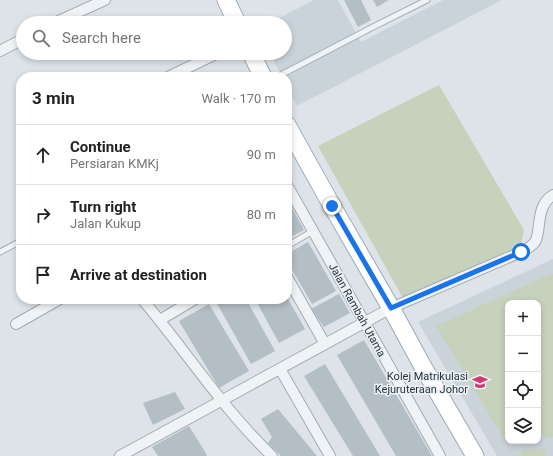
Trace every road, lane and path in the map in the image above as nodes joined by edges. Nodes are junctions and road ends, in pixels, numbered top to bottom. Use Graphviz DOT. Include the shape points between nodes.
graph roads {
  1 [pos="105,0"];
  2 [pos="226,0"];
  3 [pos="427,0"];
  4 [pos="70,16"];
  5 [pos="234,16"];
  6 [pos="16,43"];
  7 [pos="0,52"];
  8 [pos="203,60"];
  9 [pos="254,60"];
  10 [pos="178,72"];
  11 [pos="260,72"];
  12 [pos="286,72"];
  13 [pos="292,139"];
  14 [pos="292,194"];
  15 [pos="553,195"];
  16 [pos="313,231"];
  17 [pos="292,243"];
  18 [pos="16,244"];
  19 [pos="0,252"];
  20 [pos="292,286"];
  21 [pos="51,304"];
  22 [pos="146,304"];
  23 [pos="187,304"];
  24 [pos="391,308"];
  25 [pos="160,320"];
  26 [pos="364,323"];
  27 [pos="16,324"];
  28 [pos="325,344"];
  29 [pos="280,369"];
  30 [pos="222,401"];
  31 [pos="120,456"];
  32 [pos="272,456"];
  33 [pos="330,456"];
  34 [pos="440,456"];
  35 [pos="475,456"];
  1 -- 4 [label="street"];
  2 -- 5 [label="main road"];
  3 -- 12 [label="lane"];
  6 -- 7 [label="street"];
  8 -- 10 [label="street"];
  9 -- 11 [label="main road"];
  13 -- 24 [label="main road"];
  14 -- 16 [label="street, Jalan Rambah Utama"];
  15 -- 24 [label="street" via="544,203 537,238 531,246"];
  16 -- 17 [label="lane"];
  16 -- 26 [label="street, Jalan Rambah Utama"];
  18 -- 19 [label="lane"];
  20 -- 28 [label="street"];
  21 -- 27 [label="street"];
  22 -- 25 [label="street"];
  23 -- 25 [label="street"];
  24 -- 26 [label="street"];
  24 -- 35 [label="main road"];
  25 -- 30 [label="street"];
  26 -- 28 [label="street"];
  26 -- 34 [label="street, Jalan Rambah Utama"];
  28 -- 29 [label="street"];
  29 -- 30 [label="street"];
  29 -- 33 [label="street"];
  30 -- 31 [label="street"];
  30 -- 32 [label="street" via="241,425"];
}
